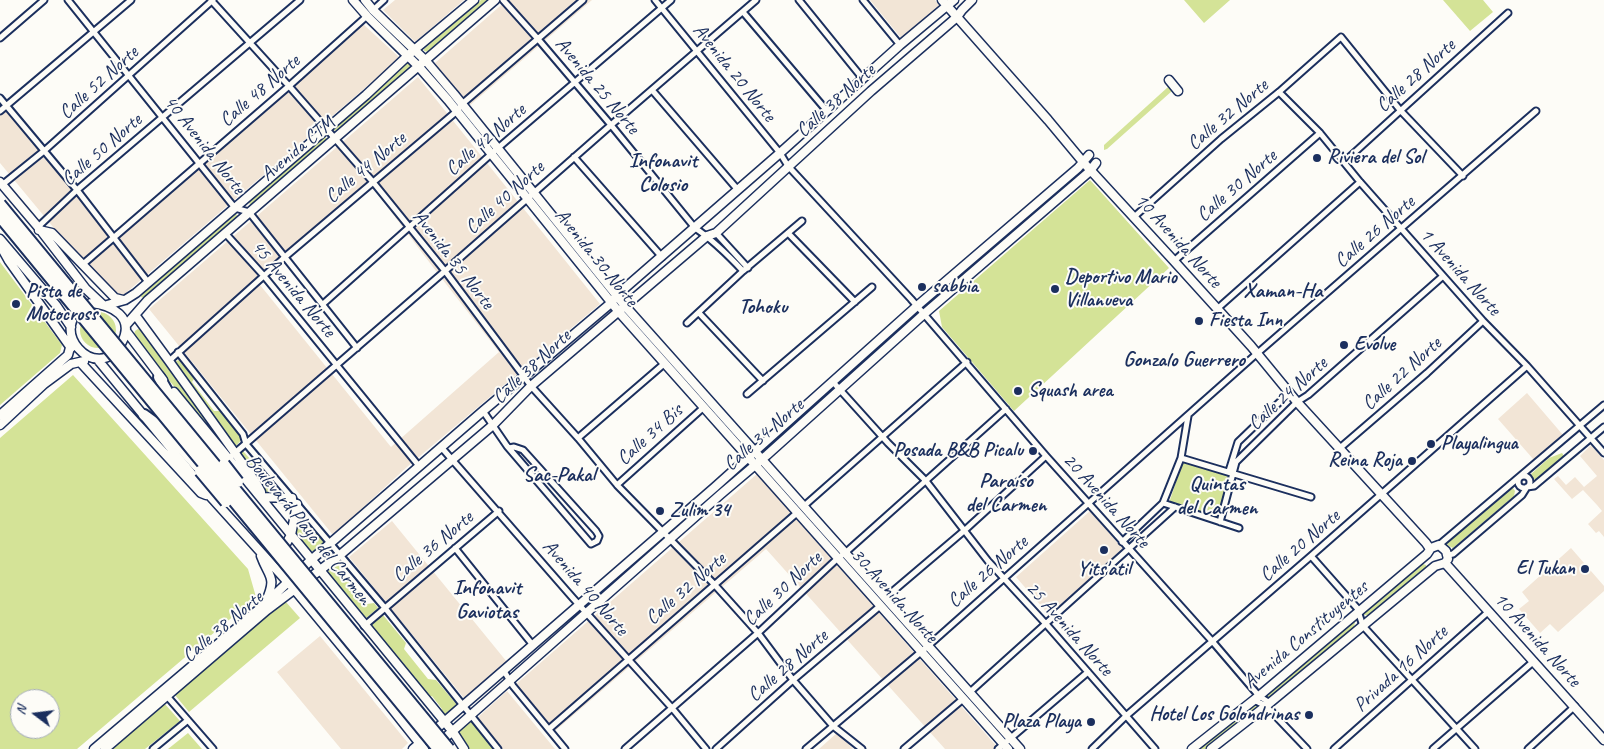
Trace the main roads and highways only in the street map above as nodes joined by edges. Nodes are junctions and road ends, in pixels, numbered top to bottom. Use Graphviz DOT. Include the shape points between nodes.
graph roads {
  1 [pos="353,0"];
  2 [pos="365,0"];
  3 [pos="474,0"];
  4 [pos="495,0"];
  5 [pos="954,0"];
  6 [pos="972,0"];
  7 [pos="945,3"];
  8 [pos="957,17"];
  9 [pos="414,50"];
  10 [pos="408,57"];
  11 [pos="426,61"];
  12 [pos="419,67"];
  13 [pos="863,79"];
  14 [pos="1169,80"];
  15 [pos="871,91"];
  16 [pos="1178,91"];
  17 [pos="1088,155"];
  18 [pos="1083,162"];
  19 [pos="1096,163"];
  20 [pos="1090,170"];
  21 [pos="1,184"];
  22 [pos="0,204"];
  23 [pos="0,217"];
  24 [pos="38,228"];
  25 [pos="998,238"];
  26 [pos="0,239"];
  27 [pos="0,245"];
  28 [pos="1004,246"];
  29 [pos="616,295"];
  30 [pos="125,300"];
  31 [pos="611,303"];
  32 [pos="104,305"];
  33 [pos="625,306"];
  34 [pos="618,312"];
  35 [pos="136,316"];
  36 [pos="71,327"];
  37 [pos="126,328"];
  38 [pos="72,344"];
  39 [pos="94,358"];
  40 [pos="81,363"];
  41 [pos="160,377"];
  42 [pos="0,415"];
  43 [pos="144,415"];
  44 [pos="0,424"];
  45 [pos="751,454"];
  46 [pos="226,462"];
  47 [pos="758,463"];
  48 [pos="210,496"];
  49 [pos="261,497"];
  50 [pos="291,535"];
  51 [pos="1430,549"];
  52 [pos="260,552"];
  53 [pos="842,556"];
  54 [pos="1447,559"];
  55 [pos="311,560"];
  56 [pos="294,567"];
  57 [pos="320,571"];
  58 [pos="288,582"];
  59 [pos="294,589"];
  60 [pos="265,604"];
  61 [pos="353,611"];
  62 [pos="329,632"];
  63 [pos="924,648"];
  64 [pos="404,692"];
  65 [pos="165,693"];
  66 [pos="392,695"];
  67 [pos="445,722"];
  68 [pos="453,732"];
  69 [pos="1604,740"];
  70 [pos="419,747"];
  71 [pos="1003,747"];
  72 [pos="94,749"];
  73 [pos="105,749"];
  74 [pos="431,749"];
  75 [pos="438,749"];
  76 [pos="449,749"];
  77 [pos="456,749"];
  78 [pos="464,749"];
  79 [pos="1020,749"];
  80 [pos="1192,749"];
  81 [pos="1211,749"];
  1 -- 10 [label="main road"];
  2 -- 9 [label="main road"];
  3 -- 9 [label="main road, Avenida CTM"];
  4 -- 11 [label="main road, Avenida CTM"];
  5 -- 7 [label="main road, Calle 38 Norte"];
  6 -- 8 [label="main road, Calle 38 Norte"];
  7 -- 8 [label="main road, 10 Avenida Norte"];
  7 -- 13 [label="main road, Calle 38 Norte"];
  8 -- 15 [label="main road, Calle 38 Norte"];
  8 -- 18 [label="main road, 10 Avenida Norte"];
  9 -- 10 [label="main road, Avenida CTM"];
  9 -- 11 [label="main road"];
  10 -- 12 [label="main road"];
  10 -- 30 [label="main road, Avenida CTM"];
  11 -- 12 [label="main road, Avenida CTM"];
  11 -- 29 [label="main road, Avenida 30 Norte"];
  12 -- 31 [label="main road, Avenida 30 Norte"];
  12 -- 35 [label="main road, Avenida CTM" via="148,300"];
  13 -- 15 [label="main road"];
  13 -- 29 [label="main road, Calle 38 Norte"];
  14 -- 16 [label="main road"];
  15 -- 33 [label="main road, Calle 38 Norte" via="716,233 707,236"];
  17 -- 18 [label="main road, Calle 34 Norte"];
  18 -- 20 [label="main road, 10 Avenida Norte"];
  18 -- 25 [label="main road, Calle 34 Norte"];
  19 -- 20 [label="main road, Calle 34 Norte"];
  20 -- 28 [label="main road, Calle 34 Norte"];
  20 -- 51 [label="main road, 10 Avenida Norte" via="1297,402 1385,492"];
  21 -- 24 [label="main road"];
  22 -- 56 [label="highway, bridge"];
  23 -- 56 [label="highway, bridge"];
  24 -- 30 [label="main road" via="52,233 115,298"];
  24 -- 32 [label="main road" via="86,289"];
  25 -- 28 [label="main road"];
  25 -- 45 [label="main road, Calle 34 Norte"];
  26 -- 36 [label="main road"];
  27 -- 38 [label="main road"];
  28 -- 47 [label="main road, Calle 34 Norte"];
  29 -- 31 [label="main road, Calle 38 Norte"];
  29 -- 33 [label="main road, Avenida 30 Norte"];
  30 -- 32 [label="main road, Avenida CTM"];
  31 -- 34 [label="main road, Avenida 30 Norte"];
  31 -- 55 [label="main road, Calle 38 Norte"];
  32 -- 36 [label="main road" via="91,303 81,307 73,317"];
  32 -- 37 [label="main road" via="119,314"];
  33 -- 34 [label="main road, Calle 38 Norte"];
  33 -- 45 [label="main road, Avenida 30 Norte"];
  34 -- 45 [label="main road, Avenida 30 Norte"];
  34 -- 57 [label="main road, Calle 38 Norte" via="531,386 493,425"];
  35 -- 37 [label="main road, Avenida CTM"];
  35 -- 49 [label="main road" via="235,453 261,492"];
  36 -- 38 [label="main road"];
  37 -- 39 [label="main road" via="119,348 112,355"];
  37 -- 41 [label="main road"];
  38 -- 39 [label="main road" via="82,354"];
  38 -- 42 [label="main road" via="68,355"];
  39 -- 40 [label="main road"];
  39 -- 43 [label="main road"];
  40 -- 44 [label="main road" via="71,364 44,384"];
  40 -- 48 [label="main road" via="201,493"];
  41 -- 46 [label="highway" via="167,391"];
  43 -- 48 [label="main road"];
  43 -- 56 [label="highway, bridge" via="166,431 268,552"];
  45 -- 47 [label="main road, Avenida 30 Norte"];
  45 -- 67 [label="main road, Calle 34 Norte"];
  46 -- 49 [label="main road, Boulevard Playa del Carmen"];
  46 -- 56 [label="highway, bridge" via="285,540 294,554"];
  47 -- 53 [label="main road"];
  47 -- 68 [label="main road, Calle 34 Norte"];
  48 -- 52 [label="main road"];
  49 -- 50 [label="main road, Boulevard Playa del Carmen"];
  49 -- 50 [label="main road" via="295,501"];
  50 -- 52 [label="main road" via="280,554 271,558"];
  50 -- 55 [label="main road, Boulevard Playa del Carmen"];
  51 -- 54 [label="main road, Avenida Constituyentes" via="1439,545 1446,551"];
  51 -- 80 [label="main road, Avenida Constituyentes"];
  52 -- 58 [label="main road"];
  52 -- 60 [label="main road" via="272,577 272,588"];
  53 -- 63 [label="main road, 30 Avenida Norte" via="902,617"];
  53 -- 63 [label="main road, 30 Avenida Norte" via="880,606"];
  54 -- 69 [label="main road, 10 Avenida Norte" via="1488,612"];
  54 -- 81 [label="main road, Avenida Constituyentes"];
  55 -- 57 [label="main road, Boulevard Playa del Carmen"];
  55 -- 58 [label="main road, Calle 38 Norte"];
  56 -- 64 [label="highway, bridge"];
  56 -- 66 [label="highway, bridge"];
  57 -- 59 [label="main road, Calle 38 Norte"];
  57 -- 61 [label="main road, Boulevard Playa del Carmen"];
  58 -- 59 [label="main road"];
  58 -- 60 [label="main road, Calle 38 Norte"];
  59 -- 62 [label="main road"];
  59 -- 65 [label="main road, Calle 38 Norte"];
  60 -- 65 [label="main road, Calle 38 Norte"];
  61 -- 62 [label="main road" via="346,608 331,612 326,621"];
  61 -- 67 [label="main road, Boulevard Playa del Carmen"];
  62 -- 70 [label="main road"];
  63 -- 71 [label="main road, 30 Avenida Norte"];
  63 -- 79 [label="main road, 30 Avenida Norte" via="970,692"];
  64 -- 76 [label="highway, bridge"];
  64 -- 77 [label="highway" via="419,703"];
  65 -- 72 [label="main road, Calle 38 Norte"];
  65 -- 73 [label="main road, Calle 38 Norte"];
  66 -- 74 [label="highway" via="403,716"];
  66 -- 75 [label="highway, bridge"];
  67 -- 68 [label="main road, Boulevard Playa del Carmen"];
  67 -- 70 [label="main road, Calle 34 Norte"];
  68 -- 74 [label="main road, Calle 34 Norte"];
  68 -- 78 [label="main road, Boulevard Playa del Carmen"];
}
